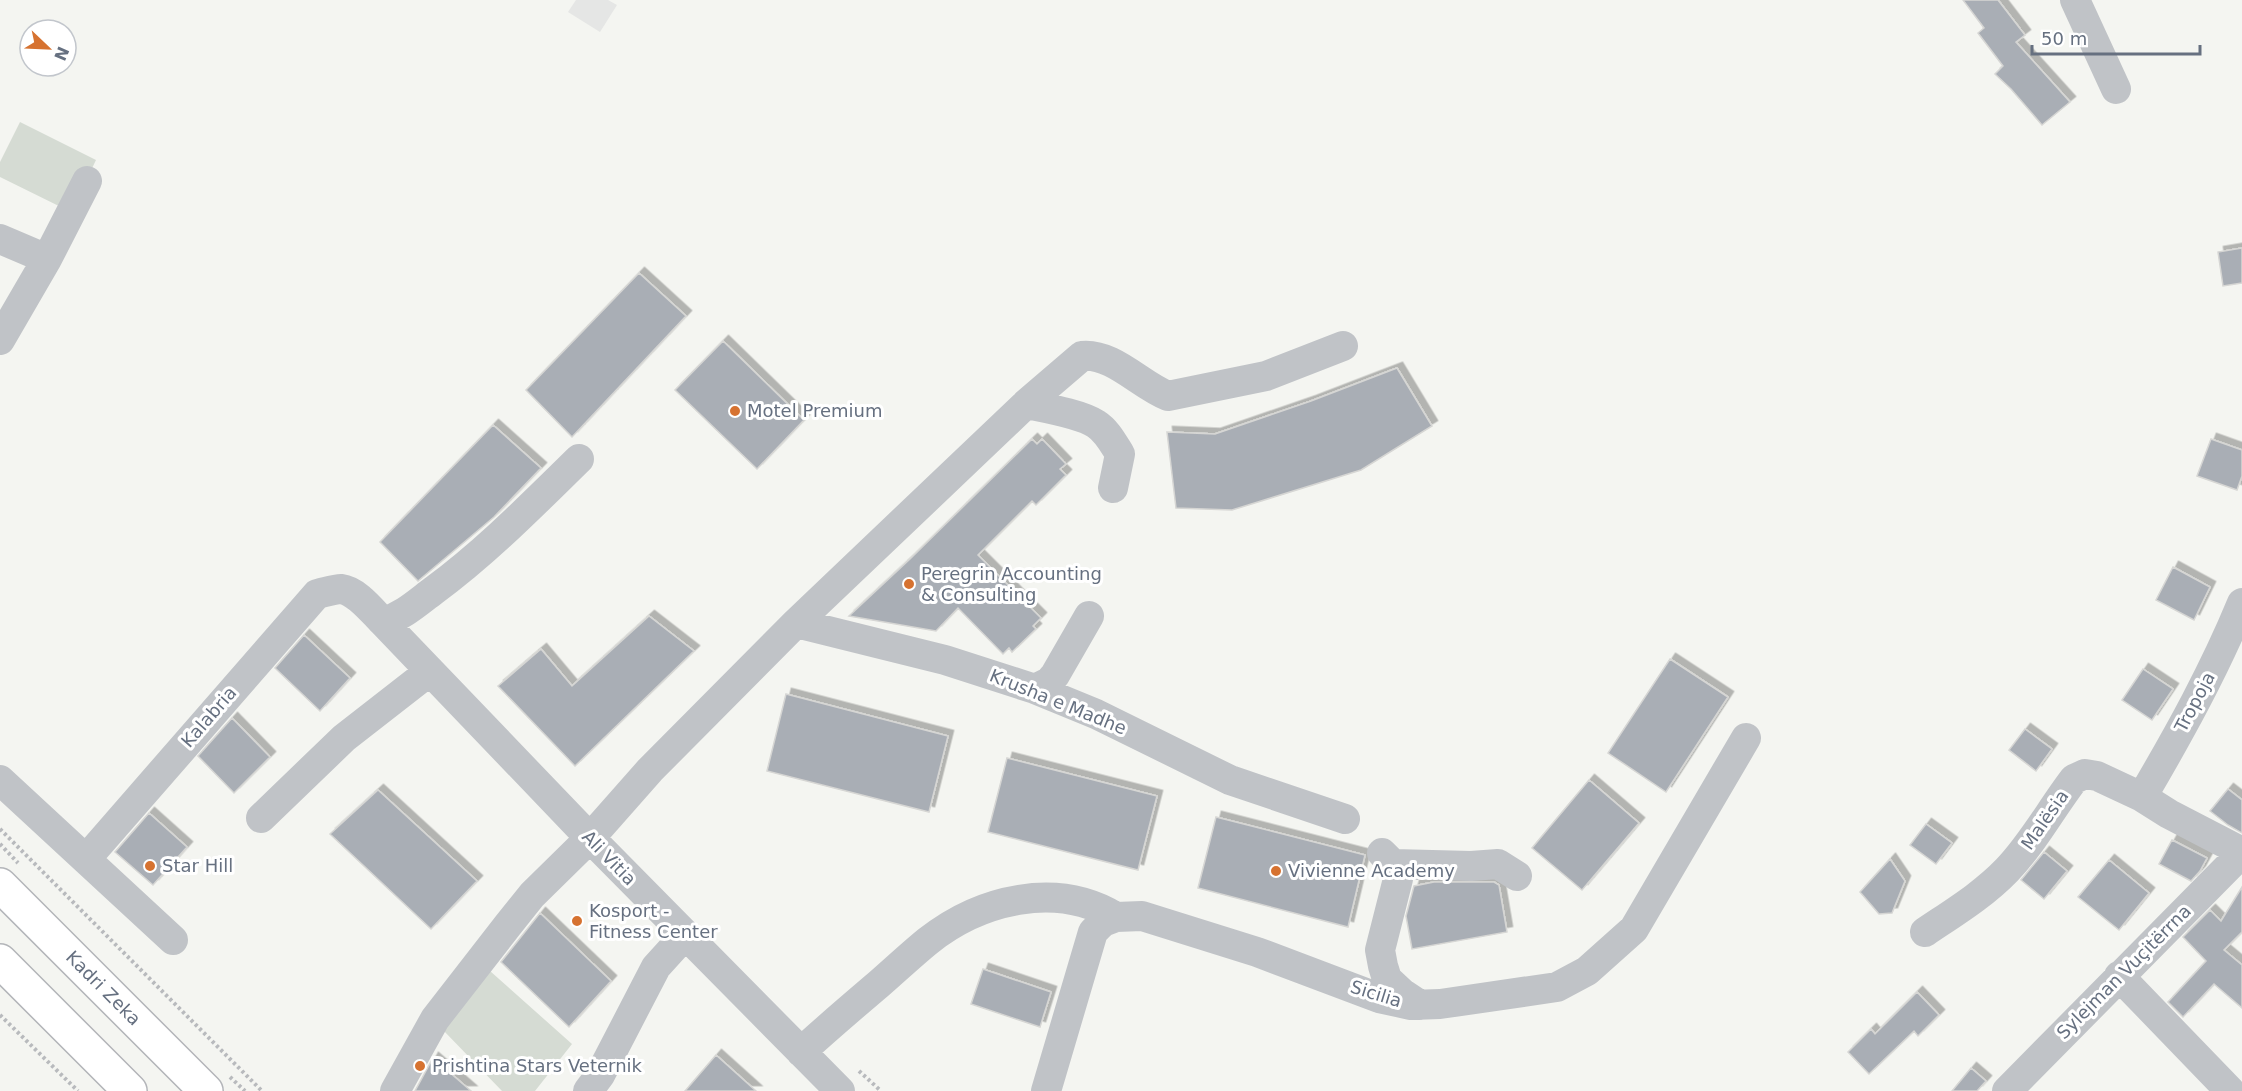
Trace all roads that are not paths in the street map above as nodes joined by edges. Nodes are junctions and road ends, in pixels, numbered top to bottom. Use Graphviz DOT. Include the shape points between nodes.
graph roads {
  1 [pos="2075,0"];
  2 [pos="2116,89"];
  3 [pos="87,181"];
  4 [pos="0,239"];
  5 [pos="47,259"];
  6 [pos="0,340"];
  7 [pos="1342,346"];
  8 [pos="1026,404"];
  9 [pos="579,459"];
  10 [pos="1113,488"];
  11 [pos="341,589"];
  12 [pos="2242,603"];
  13 [pos="1089,616"];
  14 [pos="383,622"];
  15 [pos="796,623"];
  16 [pos="430,671"];
  17 [pos="1035,689"];
  18 [pos="1746,738"];
  19 [pos="0,780"];
  20 [pos="2142,797"];
  21 [pos="261,818"];
  22 [pos="1346,819"];
  23 [pos="590,838"];
  24 [pos="2242,852"];
  25 [pos="87,859"];
  26 [pos="1516,876"];
  27 [pos="0,885"];
  28 [pos="1116,917"];
  29 [pos="1925,932"];
  30 [pos="685,935"];
  31 [pos="173,940"];
  32 [pos="0,961"];
  33 [pos="2119,976"];
  34 [pos="1420,1005"];
  35 [pos="801,1052"];
  36 [pos="130,1091"];
  37 [pos="206,1091"];
  38 [pos="395,1091"];
  39 [pos="588,1091"];
  40 [pos="840,1091"];
  41 [pos="1046,1091"];
  42 [pos="2007,1091"];
  43 [pos="2230,1091"];
  1 -- 2 [label="street"];
  3 -- 5 [label="street"];
  4 -- 5 [label="street"];
  5 -- 6 [label="street"];
  7 -- 8 [label="street" via="1266,376 1168,396 1109,362 1093,355 1082,356"];
  8 -- 10 [label="street" via="1096,423 1120,454"];
  8 -- 15 [label="street"];
  9 -- 14 [label="street" via="456,574 398,617"];
  11 -- 14 [label="street, Ali Vitia" via="353,594"];
  11 -- 25 [label="street, Kalabria" via="316,594"];
  12 -- 20 [label="street, Tropoja" via="2197,700"];
  13 -- 17 [label="street" via="1055,675"];
  14 -- 16 [label="street, Ali Vitia"];
  15 -- 17 [label="street, Krusha e Madhe" via="945,660"];
  15 -- 23 [label="street" via="650,770"];
  16 -- 21 [label="street" via="344,738"];
  16 -- 23 [label="street, Ali Vitia"];
  17 -- 22 [label="street, Krusha e Madhe" via="1096,714 1230,780"];
  18 -- 34 [label="street, Sicilia" via="1634,929 1587,971 1557,987"];
  19 -- 25 [label="street"];
  20 -- 24 [label="street, Malësia"];
  20 -- 29 [label="street, Malësia" via="2097,776 2085,774 2074,779 2006,871 1981,894"];
  23 -- 30 [label="street, Ali Vitia"];
  23 -- 38 [label="street" via="532,895 435,1019"];
  24 -- 33 [label="street, Sylejman Vuçitërrna"];
  25 -- 31 [label="street"];
  26 -- 34 [label="street" via="1498,864 1471,866 1387,858 1398,879 1380,950 1383,966 1388,979"];
  27 -- 37 [label="highway, Kadri Zeka"];
  28 -- 34 [label="street, Sicilia" via="1142,916 1257,952 1379,998"];
  28 -- 35 [label="street" via="1098,906 1059,897 1004,903 970,915 930,939"];
  28 -- 41 [label="street" via="1103,921 1093,932"];
  30 -- 35 [label="street, Ali Vitia"];
  30 -- 39 [label="street" via="656,967"];
  32 -- 36 [label="highway"];
  33 -- 42 [label="street, Sylejman Vuçitërrna"];
  33 -- 43 [label="street"];
  35 -- 40 [label="street, Ali Vitia"];
}
